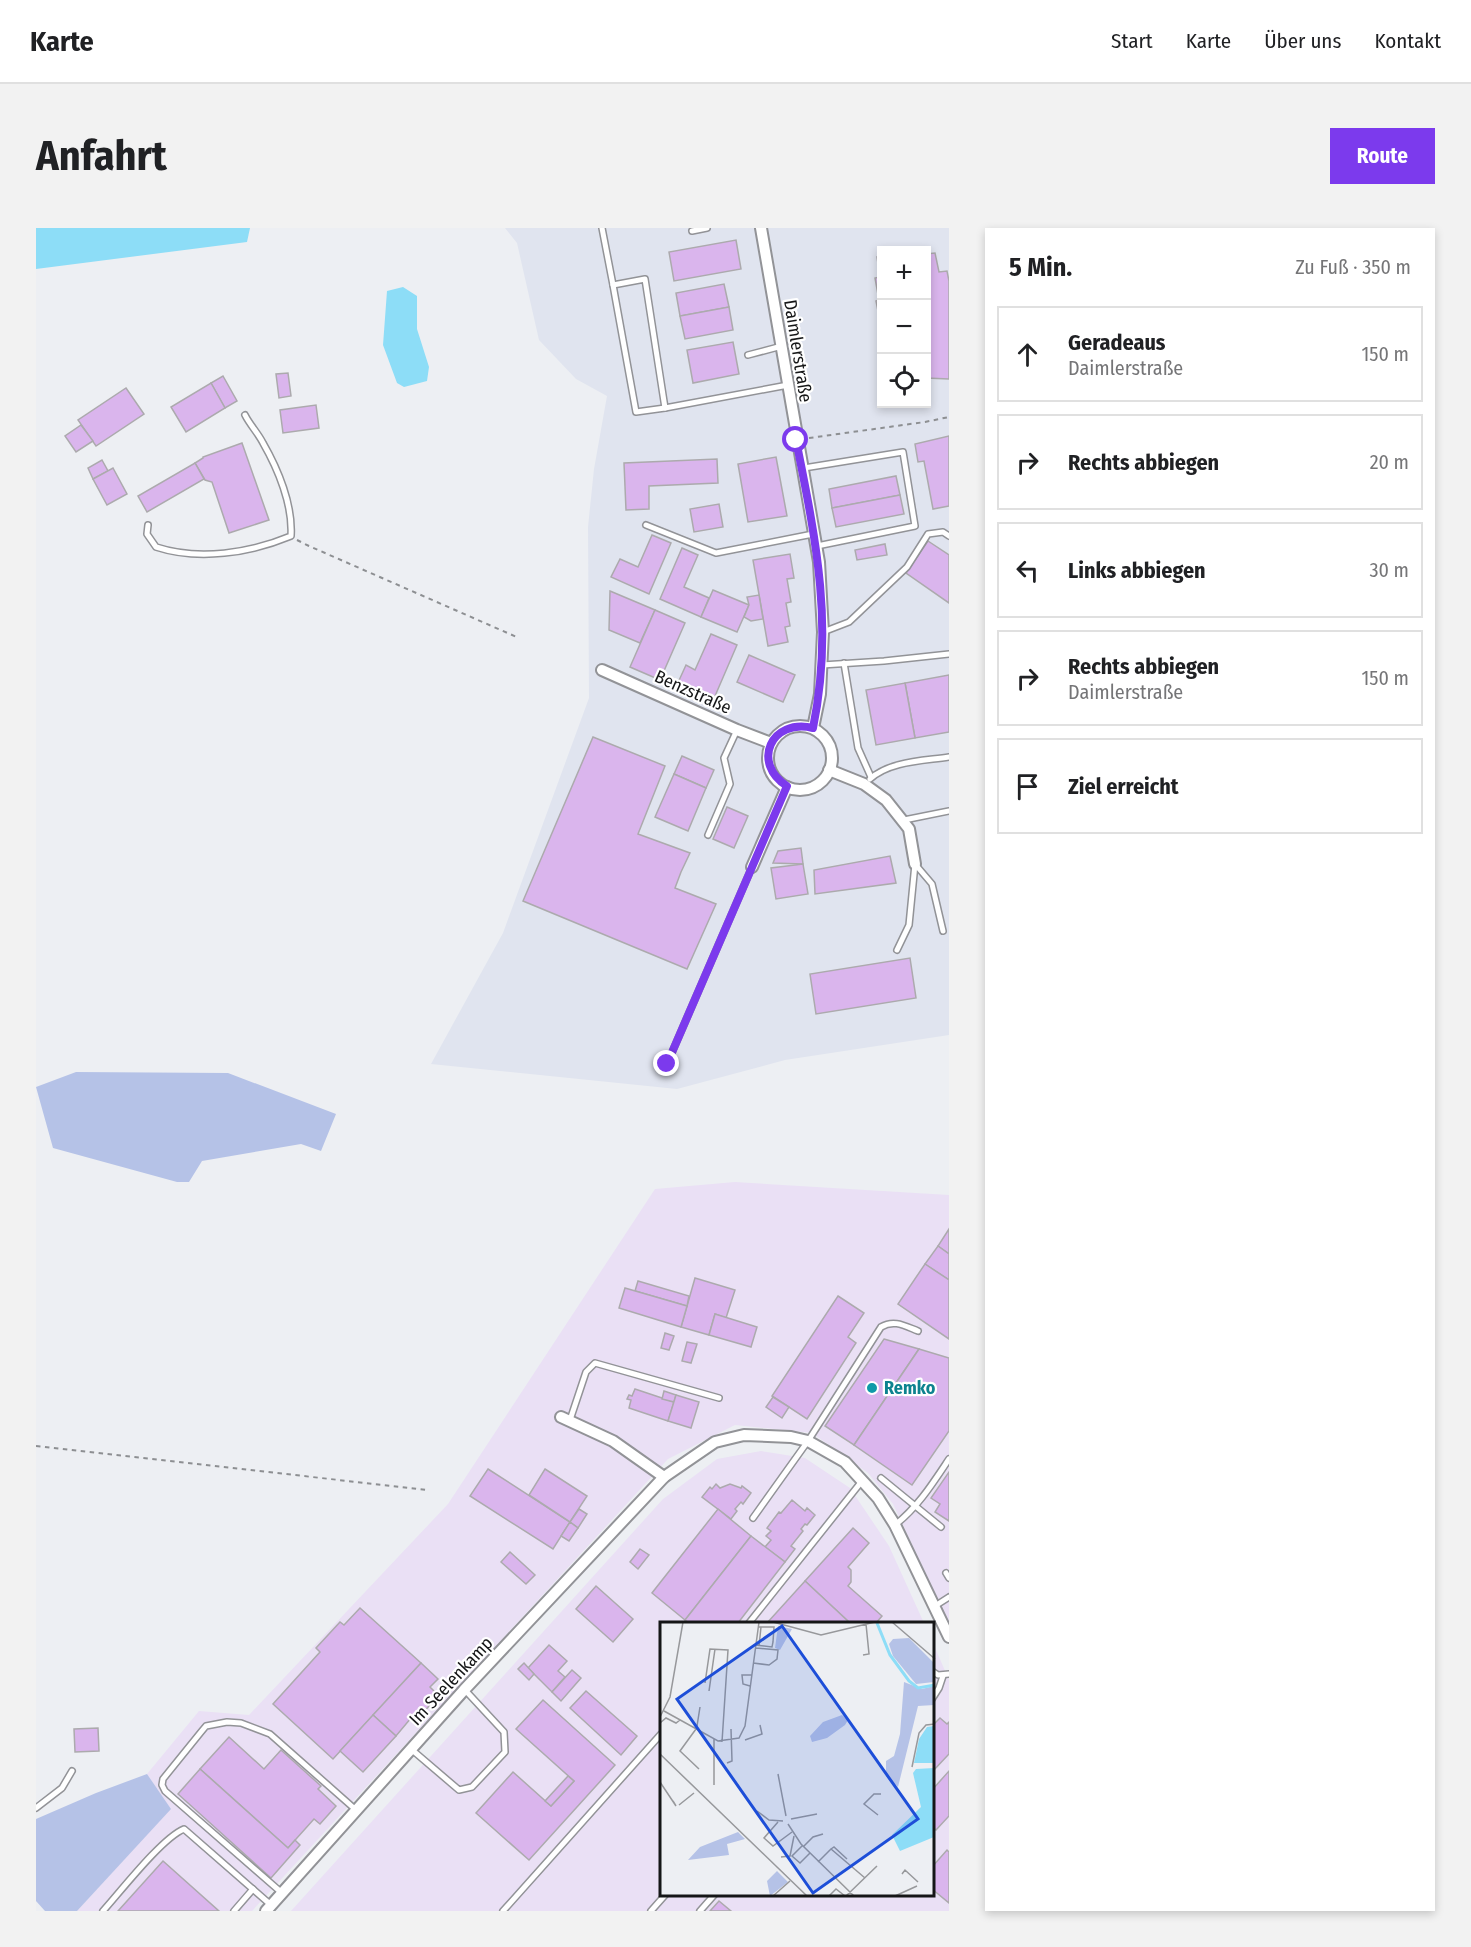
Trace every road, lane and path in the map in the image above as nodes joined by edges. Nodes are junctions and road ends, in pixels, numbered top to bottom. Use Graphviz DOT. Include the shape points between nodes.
graph roads {
  1 [pos="602,228"];
  2 [pos="707,228"];
  3 [pos="761,228"];
  4 [pos="692,231"];
  5 [pos="613,285"];
  6 [pos="782,346"];
  7 [pos="748,355"];
  8 [pos="788,385"];
  9 [pos="665,408"];
  10 [pos="244,416"];
  11 [pos="949,417"];
  12 [pos="796,440"];
  13 [pos="802,468"];
  14 [pos="148,525"];
  15 [pos="646,525"];
  16 [pos="815,534"];
  17 [pos="291,536"];
  18 [pos="949,537"];
  19 [pos="817,546"];
  20 [pos="823,632"];
  21 [pos="519,638"];
  22 [pos="949,654"];
  23 [pos="844,663"];
  24 [pos="822,665"];
  25 [pos="602,670"];
  26 [pos="813,728"];
  27 [pos="737,730"];
  28 [pos="771,743"];
  29 [pos="949,757"];
  30 [pos="829,770"];
  31 [pos="868,781"];
  32 [pos="787,786"];
  33 [pos="949,811"];
  34 [pos="902,820"];
  35 [pos="708,835"];
  36 [pos="915,864"];
  37 [pos="752,867"];
  38 [pos="943,931"];
  39 [pos="897,950"];
  40 [pos="667,1064"];
  41 [pos="918,1331"];
  42 [pos="719,1398"];
  43 [pos="565,1419"];
  44 [pos="808,1441"];
  45 [pos="36,1446"];
  46 [pos="949,1459"];
  47 [pos="664,1477"];
  48 [pos="882,1478"];
  49 [pos="863,1480"];
  50 [pos="428,1490"];
  51 [pos="916,1506"];
  52 [pos="753,1518"];
  53 [pos="895,1525"];
  54 [pos="941,1527"];
  55 [pos="949,1597"];
  56 [pos="935,1606"];
  57 [pos="750,1622"];
  58 [pos="949,1637"];
  59 [pos="946,1675"];
  60 [pos="464,1690"];
  61 [pos="934,1697"];
  62 [pos="660,1735"];
  63 [pos="411,1749"];
  64 [pos="72,1771"];
  65 [pos="36,1808"];
  66 [pos="356,1810"];
  67 [pos="253,1889"];
  68 [pos="282,1893"];
  69 [pos="664,1896"];
  70 [pos="713,1896"];
  71 [pos="268,1908"];
  72 [pos="103,1911"];
  73 [pos="234,1911"];
  74 [pos="503,1911"];
  75 [pos="651,1911"];
  76 [pos="700,1911"];
  1 -- 5 [label="lane"];
  2 -- 4 [label="lane"];
  3 -- 6 [label="street, Daimlerstraße"];
  5 -- 9 [label="lane" via="636,412"];
  5 -- 9 [label="lane" via="645,279"];
  6 -- 7 [label="lane"];
  6 -- 8 [label="street, Daimlerstraße"];
  8 -- 9 [label="lane"];
  8 -- 12 [label="street, Daimlerstraße"];
  10 -- 17 [label="lane" via="280,480 292,522"];
  11 -- 12 [label="path"];
  12 -- 13 [label="street, Daimlerstraße"];
  13 -- 16 [label="street, Daimlerstraße"];
  13 -- 19 [label="lane" via="903,452 915,526"];
  14 -- 17 [label="lane" via="147,534 156,547 184,553 227,553"];
  15 -- 16 [label="lane" via="716,553"];
  16 -- 19 [label="street, Daimlerstraße"];
  17 -- 21 [label="path"];
  18 -- 20 [label="lane" via="943,532 928,534 907,567 849,622"];
  19 -- 20 [label="street, Daimlerstraße"];
  20 -- 24 [label="street, Daimlerstraße"];
  22 -- 23 [label="lane"];
  23 -- 24 [label="lane"];
  23 -- 31 [label="lane" via="858,748"];
  24 -- 26 [label="street, Daimlerstraße"];
  25 -- 27 [label="street, Benzstraße"];
  26 -- 28 [label="street" via="785,729"];
  26 -- 30 [label="street" via="831,750"];
  27 -- 28 [label="street, Benzstraße"];
  27 -- 35 [label="lane" via="724,758 730,784"];
  28 -- 32 [label="street" via="768,763 778,781"];
  29 -- 31 [label="lane" via="888,767"];
  30 -- 31 [label="street"];
  30 -- 32 [label="street" via="807,789"];
  31 -- 34 [label="street"];
  32 -- 37 [label="street"];
  33 -- 34 [label="lane"];
  34 -- 36 [label="street" via="909,829"];
  36 -- 38 [label="lane" via="932,884"];
  36 -- 39 [label="lane" via="909,925"];
  37 -- 40 [label="lane"];
  41 -- 44 [label="lane" via="889,1322 881,1327"];
  42 -- 43 [label="lane" via="595,1363 586,1372"];
  43 -- 47 [label="street" via="613,1441"];
  44 -- 47 [label="street, Im Seelenkamp" via="744,1435 715,1442"];
  44 -- 49 [label="street, Im Seelenkamp" via="845,1462"];
  44 -- 52 [label="lane"];
  45 -- 50 [label="path"];
  46 -- 51 [label="lane"];
  47 -- 60 [label="street, Im Seelenkamp"];
  48 -- 51 [label="lane"];
  49 -- 53 [label="street, Im Seelenkamp"];
  49 -- 57 [label="lane"];
  51 -- 53 [label="lane"];
  51 -- 54 [label="lane"];
  53 -- 56 [label="street, Im Seelenkamp"];
  55 -- 56 [label="lane"];
  56 -- 58 [label="street, Im Seelenkamp"];
  59 -- 61 [label="lane"];
  60 -- 63 [label="street, Im Seelenkamp"];
  60 -- 63 [label="lane" via="504,1732 504,1752 472,1787 459,1790"];
  62 -- 74 [label="lane"];
  63 -- 66 [label="street, Im Seelenkamp"];
  64 -- 65 [label="lane" via="62,1788"];
  66 -- 68 [label="street, Im Seelenkamp"];
  66 -- 68 [label="lane" via="270,1734 227,1722 206,1726 162,1785"];
  67 -- 71 [label="lane"];
  67 -- 72 [label="lane" via="184,1829 156,1852"];
  67 -- 73 [label="lane"];
  68 -- 71 [label="street, Im Seelenkamp"];
  69 -- 75 [label="lane"];
  70 -- 76 [label="lane"];
}
